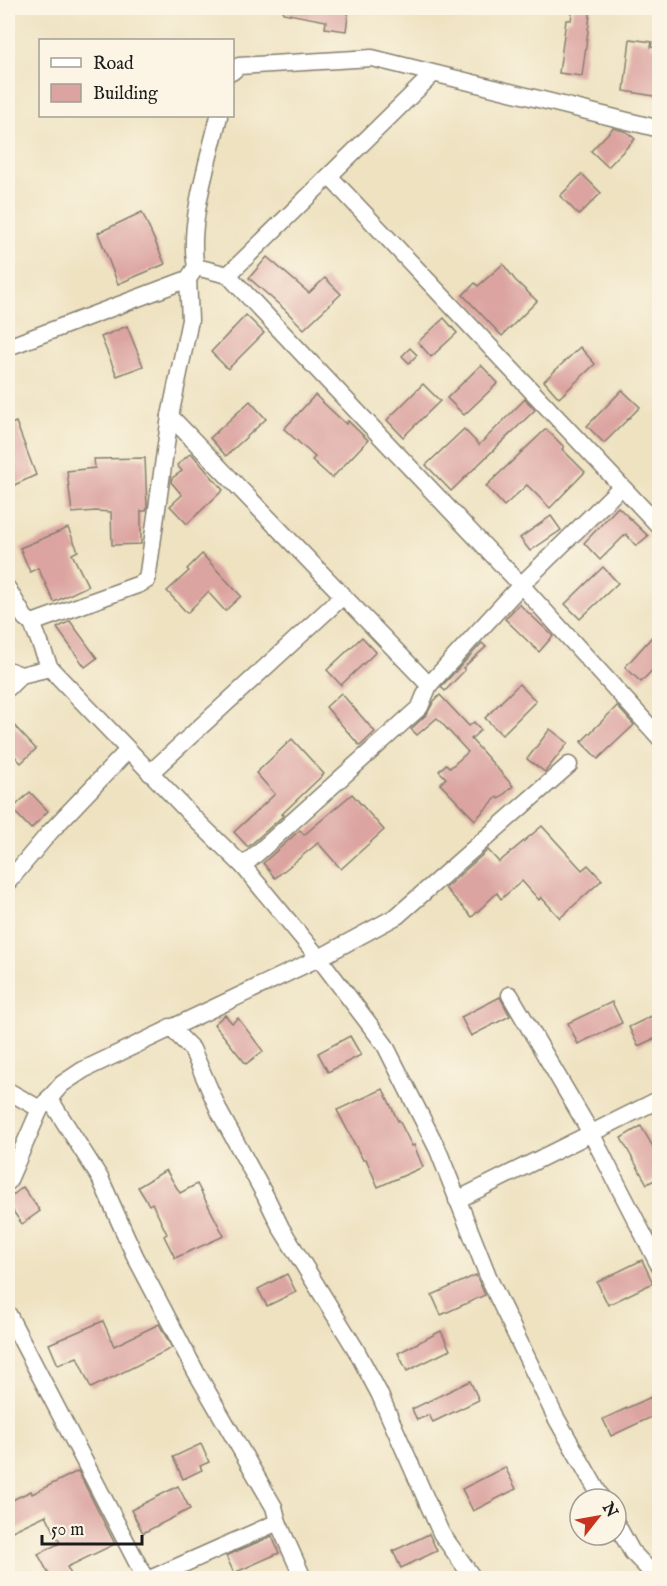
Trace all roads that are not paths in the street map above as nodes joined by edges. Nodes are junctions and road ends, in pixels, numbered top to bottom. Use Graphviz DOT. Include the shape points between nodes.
graph roads {
  1 [pos="234,70"];
  2 [pos="434,74"];
  3 [pos="219,117"];
  4 [pos="660,129"];
  5 [pos="329,176"];
  6 [pos="192,273"];
  7 [pos="228,275"];
  8 [pos="8,347"];
  9 [pos="170,416"];
  10 [pos="621,487"];
  11 [pos="660,527"];
  12 [pos="521,585"];
  13 [pos="8,589"];
  14 [pos="343,596"];
  15 [pos="32,623"];
  16 [pos="50,668"];
  17 [pos="14,673"];
  18 [pos="429,685"];
  19 [pos="8,688"];
  20 [pos="660,738"];
  21 [pos="128,750"];
  22 [pos="569,765"];
  23 [pos="150,773"];
  24 [pos="243,866"];
  25 [pos="8,882"];
  26 [pos="320,958"];
  27 [pos="510,995"];
  28 [pos="170,1028"];
  29 [pos="9,1095"];
  30 [pos="660,1099"];
  31 [pos="44,1103"];
  32 [pos="591,1133"];
  33 [pos="8,1182"];
  34 [pos="458,1200"];
  35 [pos="660,1267"];
  36 [pos="8,1314"];
  37 [pos="595,1487"];
  38 [pos="278,1522"];
  39 [pos="628,1545"];
  40 [pos="145,1578"];
  41 [pos="152,1578"];
  42 [pos="303,1578"];
  43 [pos="473,1578"];
  44 [pos="657,1578"];
  1 -- 2 [label="street" via="239,66 372,58"];
  2 -- 4 [label="street"];
  2 -- 5 [label="street"];
  3 -- 6 [label="street" via="194,227"];
  5 -- 7 [label="street"];
  5 -- 10 [label="street"];
  6 -- 7 [label="street"];
  6 -- 8 [label="street"];
  6 -- 9 [label="street" via="189,320"];
  7 -- 12 [label="street"];
  9 -- 14 [label="street"];
  9 -- 15 [label="street" via="147,580"];
  10 -- 11 [label="street"];
  10 -- 12 [label="street"];
  12 -- 18 [label="street"];
  12 -- 20 [label="street"];
  13 -- 15 [label="street"];
  14 -- 18 [label="street"];
  14 -- 23 [label="street"];
  15 -- 16 [label="street"];
  16 -- 17 [label="street"];
  16 -- 21 [label="street"];
  17 -- 19 [label="street"];
  18 -- 24 [label="street" via="420,707"];
  21 -- 23 [label="street"];
  21 -- 25 [label="street"];
  22 -- 26 [label="street" via="397,916"];
  23 -- 24 [label="street"];
  24 -- 26 [label="street"];
  26 -- 28 [label="street"];
  26 -- 34 [label="street" via="385,1045 438,1150"];
  27 -- 32 [label="street"];
  28 -- 31 [label="street" via="83,1070"];
  28 -- 43 [label="street" via="192,1049 220,1113 280,1228 379,1393 441,1533"];
  29 -- 31 [label="street"];
  30 -- 32 [label="street"];
  31 -- 33 [label="street"];
  31 -- 38 [label="street" via="100,1178 135,1256 274,1507"];
  32 -- 34 [label="street"];
  32 -- 35 [label="street"];
  34 -- 37 [label="street" via="500,1302 555,1416"];
  36 -- 40 [label="street"];
  38 -- 41 [label="street"];
  38 -- 42 [label="street"];
  39 -- 44 [label="street"];
}
